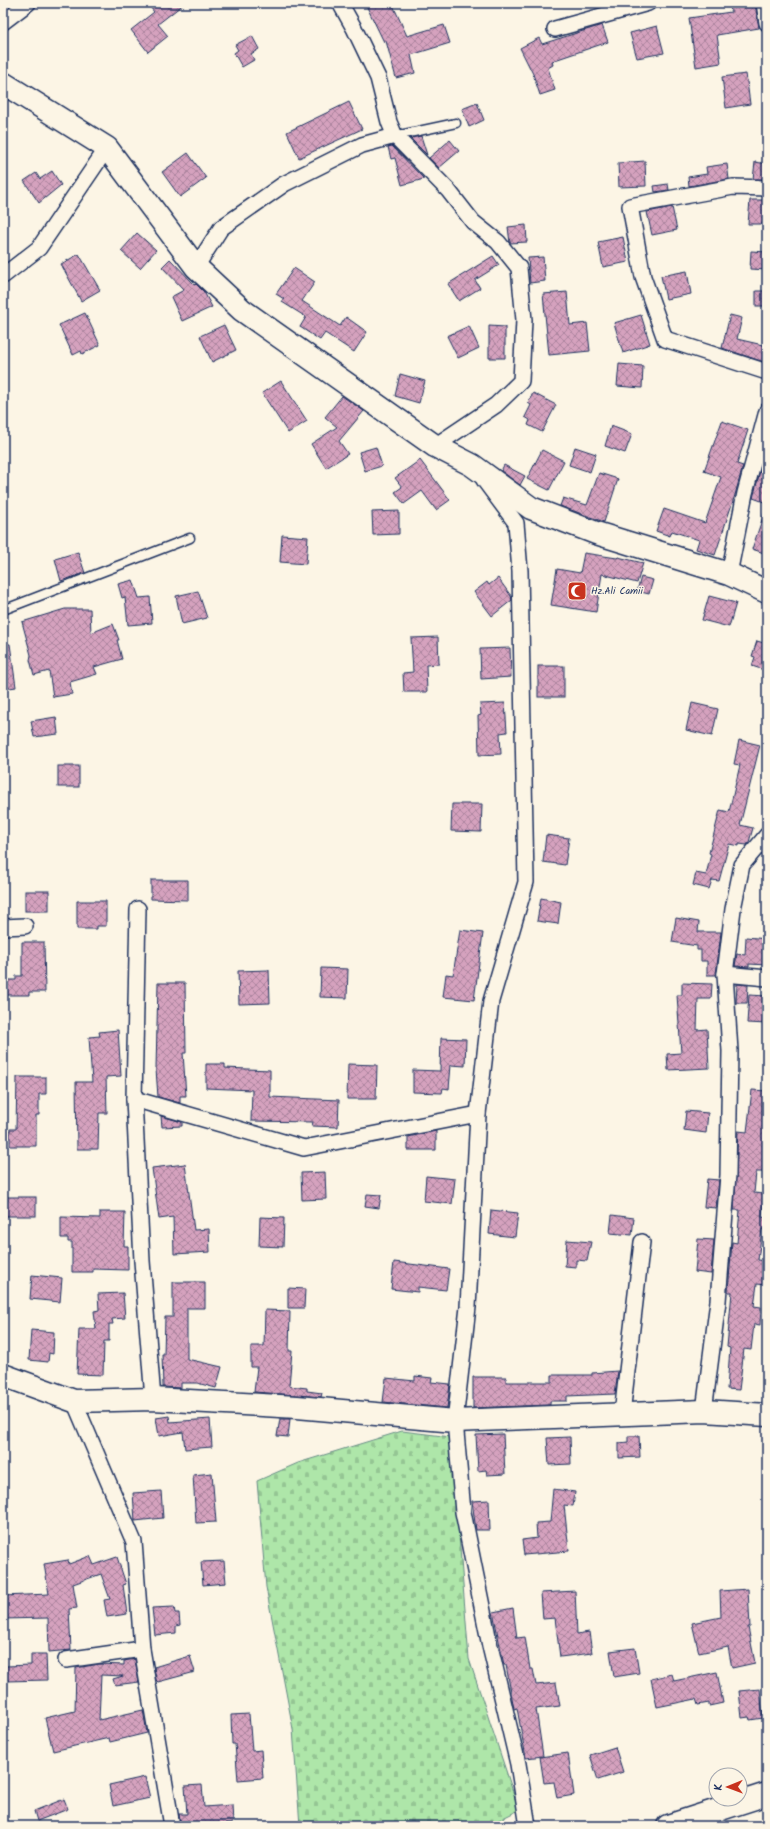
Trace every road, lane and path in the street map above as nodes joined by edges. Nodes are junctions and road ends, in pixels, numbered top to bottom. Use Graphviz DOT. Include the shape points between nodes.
graph roads {
  1 [pos="28,3"];
  2 [pos="340,3"];
  3 [pos="648,3"];
  4 [pos="764,3"];
  5 [pos="3,22"];
  6 [pos="767,23"];
  7 [pos="555,29"];
  8 [pos="3,83"];
  9 [pos="456,123"];
  10 [pos="395,136"];
  11 [pos="107,148"];
  12 [pos="767,188"];
  13 [pos="196,267"];
  14 [pos="3,276"];
  15 [pos="767,372"];
  16 [pos="767,411"];
  17 [pos="435,446"];
  18 [pos="472,465"];
  19 [pos="190,538"];
  20 [pos="729,574"];
  21 [pos="767,592"];
  22 [pos="3,610"];
  23 [pos="767,835"];
  24 [pos="138,909"];
  25 [pos="25,926"];
  26 [pos="3,927"];
  27 [pos="725,974"];
  28 [pos="767,978"];
  29 [pos="134,1099"];
  30 [pos="478,1114"];
  31 [pos="642,1242"];
  32 [pos="3,1375"];
  33 [pos="153,1399"];
  34 [pos="74,1401"];
  35 [pos="704,1410"];
  36 [pos="622,1414"];
  37 [pos="767,1415"];
  38 [pos="455,1421"];
  39 [pos="142,1649"];
  40 [pos="66,1660"];
  41 [pos="767,1794"];
  42 [pos="172,1826"];
  43 [pos="528,1826"];
  44 [pos="668,1826"];
  1 -- 5 [label="street"];
  2 -- 10 [label="street" via="378,78"];
  3 -- 7 [label="street"];
  4 -- 6 [label="street"];
  8 -- 11 [label="street"];
  9 -- 10 [label="lane"];
  10 -- 13 [label="street" via="362,145 284,184 221,228"];
  10 -- 17 [label="street" via="448,190 474,222 498,242 519,268 524,320 521,381 496,405"];
  11 -- 13 [label="street"];
  11 -- 14 [label="street" via="39,248"];
  12 -- 15 [label="street" via="733,187 630,206 643,277 665,339"];
  13 -- 17 [label="street" via="242,310"];
  16 -- 20 [label="street" via="745,493"];
  17 -- 18 [label="street"];
  18 -- 20 [label="street" via="531,508 596,533"];
  18 -- 30 [label="street" via="516,523 520,571 526,882 491,1001"];
  19 -- 22 [label="lane"];
  20 -- 21 [label="street"];
  23 -- 27 [label="street" via="742,865 733,909"];
  24 -- 29 [label="street"];
  25 -- 26 [label="street"];
  27 -- 28 [label="street"];
  27 -- 35 [label="street" via="730,1051 728,1175 718,1301"];
  29 -- 30 [label="street" via="304,1148"];
  29 -- 33 [label="street" via="142,1261"];
  30 -- 38 [label="street" via="468,1307"];
  31 -- 36 [label="street"];
  32 -- 34 [label="street"];
  33 -- 34 [label="street"];
  33 -- 38 [label="street" via="297,1407"];
  34 -- 39 [label="street" via="134,1542"];
  35 -- 36 [label="street"];
  35 -- 37 [label="street"];
  36 -- 38 [label="street"];
  38 -- 43 [label="street" via="463,1512 490,1646 518,1764"];
  39 -- 40 [label="street"];
  39 -- 42 [label="street"];
  41 -- 44 [label="street"];
}
